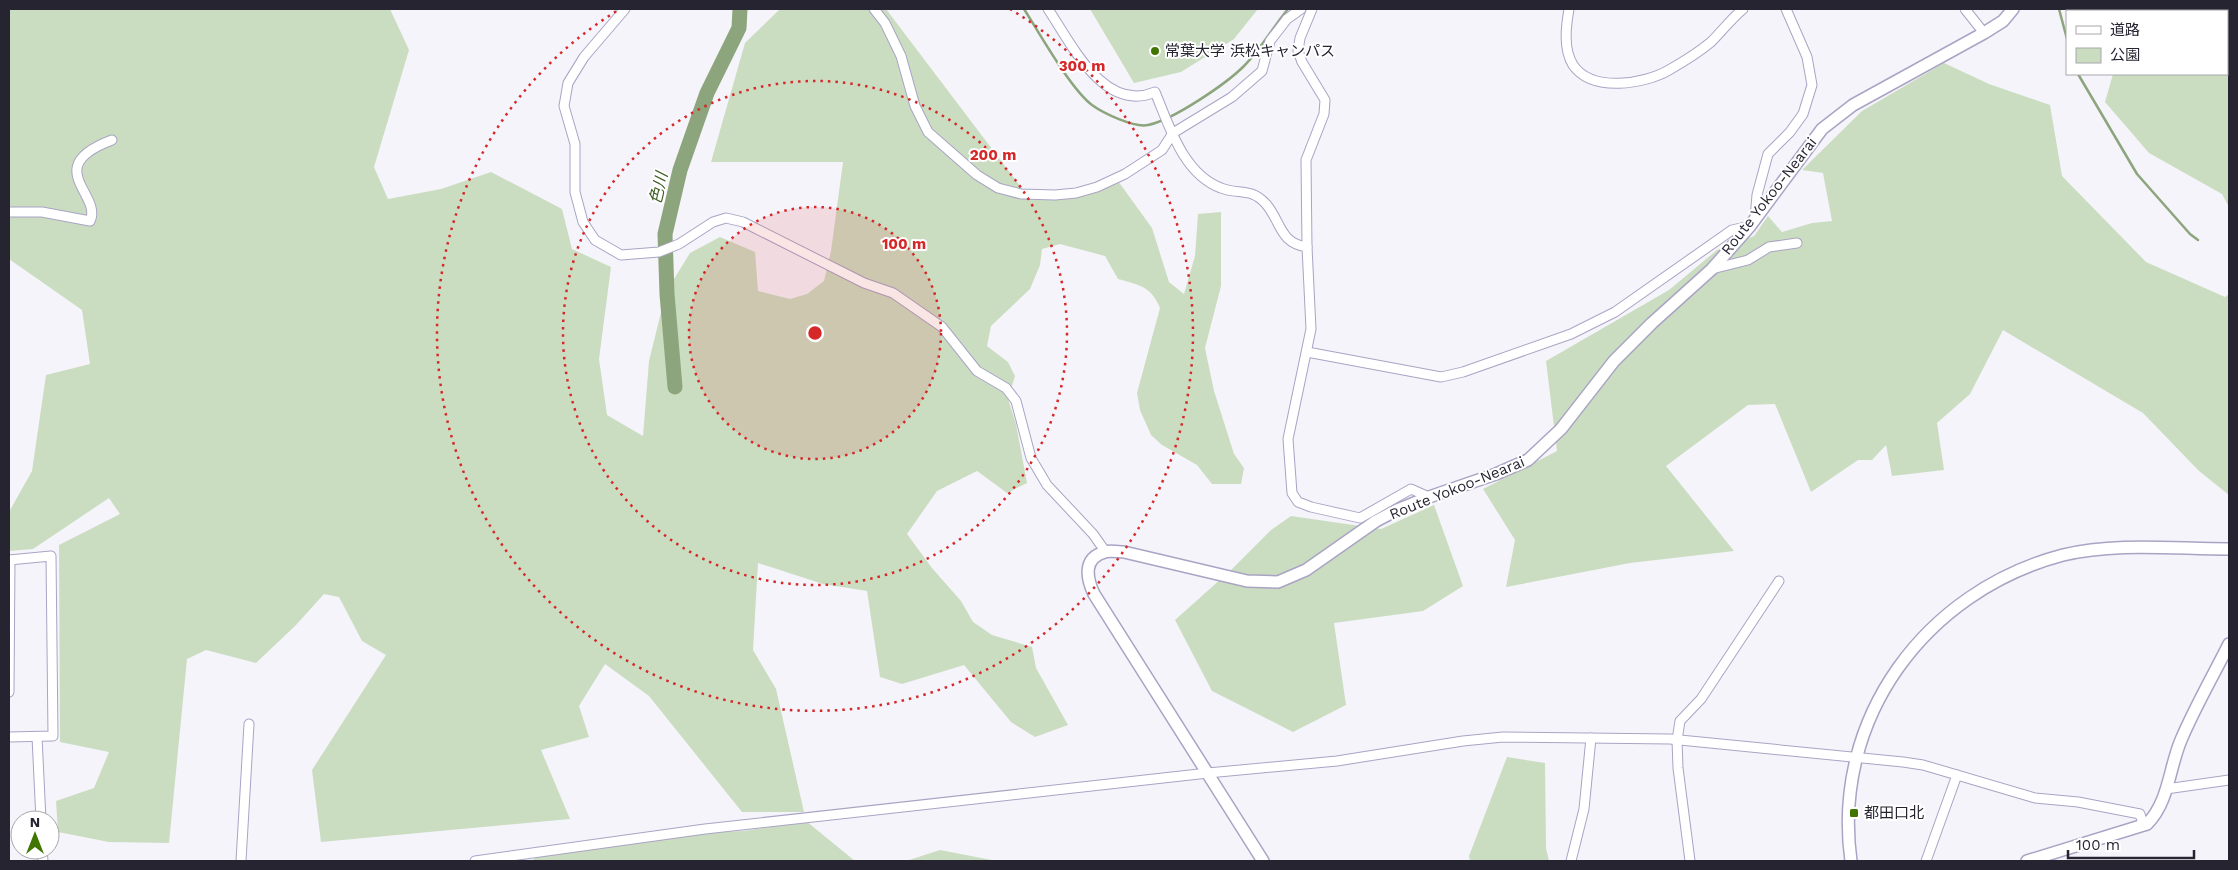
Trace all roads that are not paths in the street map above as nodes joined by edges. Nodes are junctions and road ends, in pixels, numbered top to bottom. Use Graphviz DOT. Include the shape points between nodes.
graph roads {
  1 [pos="625,9"];
  2 [pos="874,9"];
  3 [pos="1048,9"];
  4 [pos="1301,9"];
  5 [pos="1312,9"];
  6 [pos="1569,9"];
  7 [pos="1743,9"];
  8 [pos="1786,9"];
  9 [pos="1965,9"];
  10 [pos="2013,9"];
  11 [pos="1984,33"];
  12 [pos="1173,133"];
  13 [pos="112,140"];
  14 [pos="9,212"];
  15 [pos="1752,222"];
  16 [pos="1797,243"];
  17 [pos="1307,247"];
  18 [pos="1712,269"];
  19 [pos="1307,352"];
  20 [pos="1429,496"];
  21 [pos="2229,549"];
  22 [pos="1105,551"];
  23 [pos="9,560"];
  24 [pos="1778,582"];
  25 [pos="2229,644"];
  26 [pos="9,692"];
  27 [pos="249,724"];
  28 [pos="9,737"];
  29 [pos="37,737"];
  30 [pos="1591,738"];
  31 [pos="1677,740"];
  32 [pos="1856,757"];
  33 [pos="1208,773"];
  34 [pos="1957,775"];
  35 [pos="2229,780"];
  36 [pos="2166,789"];
  37 [pos="41,810"];
  38 [pos="2143,824"];
  39 [pos="241,861"];
  40 [pos="475,861"];
  41 [pos="1263,861"];
  42 [pos="1572,861"];
  43 [pos="1690,861"];
  44 [pos="1851,861"];
  45 [pos="1926,861"];
  46 [pos="2027,861"];
  1 -- 22 [label="street" via="584,57 568,82 564,106 575,144 575,192 582,222 595,240 621,255 659,252 726,218 743,222 864,283 893,293 942,328 977,371 1006,388 1016,401 1031,458 1043,478"];
  2 -- 12 [label="street" via="885,23 901,56 915,106 928,132 977,175 998,188 1033,195 1086,191 1124,174 1162,150"];
  3 -- 12 [label="street" via="1094,76 1106,87 1133,97 1155,92"];
  4 -- 12 [label="street" via="1287,19 1270,41 1262,70 1250,82 1232,98"];
  5 -- 17 [label="street" via="1298,51 1325,100 1324,114 1306,160"];
  6 -- 7 [label="street" via="1567,50 1573,65 1584,76 1620,84 1646,80 1670,70 1709,43"];
  8 -- 15 [label="street" via="1807,57 1812,85 1803,114 1768,154"];
  9 -- 11 [label="street"];
  10 -- 11 [label="main road, Route Yokoo-Nearai"];
  11 -- 15 [label="main road, Route Yokoo-Nearai" via="1852,106 1822,128"];
  12 -- 17 [label="street" via="1193,167 1207,180 1222,189 1256,195 1267,205 1281,231 1291,241"];
  13 -- 14 [label="street" via="86,153 78,164 78,180 92,210 90,221 42,212"];
  15 -- 18 [label="main road, Route Yokoo-Nearai"];
  15 -- 19 [label="street" via="1732,230 1597,321 1571,334 1463,372 1441,377"];
  16 -- 18 [label="street" via="1768,247 1748,260"];
  17 -- 19 [label="street" via="1311,329"];
  18 -- 20 [label="main road, Route Yokoo-Nearai" via="1614,361 1561,429 1528,460"];
  19 -- 20 [label="street" via="1288,439 1292,493 1298,502 1360,518 1411,489"];
  20 -- 22 [label="main road, Route Yokoo-Nearai" via="1376,521 1306,570 1278,582 1247,581 1124,552"];
  21 -- 32 [label="main road" via="2099,550 2065,555 2030,565 1986,586 1949,613 1910,652 1885,685"];
  22 -- 33 [label="main road" via="1089,566 1088,579 1094,594"];
  23 -- 26 [label="street"];
  23 -- 29 [label="street" via="51,556 53,736"];
  24 -- 31 [label="street" via="1701,699 1680,721"];
  25 -- 36 [label="main road" via="2182,739"];
  27 -- 39 [label="street"];
  28 -- 29 [label="street"];
  29 -- 37 [label="street"];
  30 -- 31 [label="street"];
  30 -- 33 [label="street" via="1503,737 1337,761"];
  30 -- 42 [label="street" via="1584,808"];
  31 -- 32 [label="street"];
  31 -- 43 [label="street"];
  32 -- 34 [label="street" via="1903,762"];
  32 -- 44 [label="main road" via="1850,792 1848,842"];
  33 -- 40 [label="street" via="705,829"];
  33 -- 41 [label="main road"];
  34 -- 38 [label="street" via="2035,798 2078,802 2140,814"];
  34 -- 45 [label="street"];
  35 -- 36 [label="street"];
  36 -- 38 [label="main road" via="2157,814"];
  38 -- 46 [label="main road"];
}
